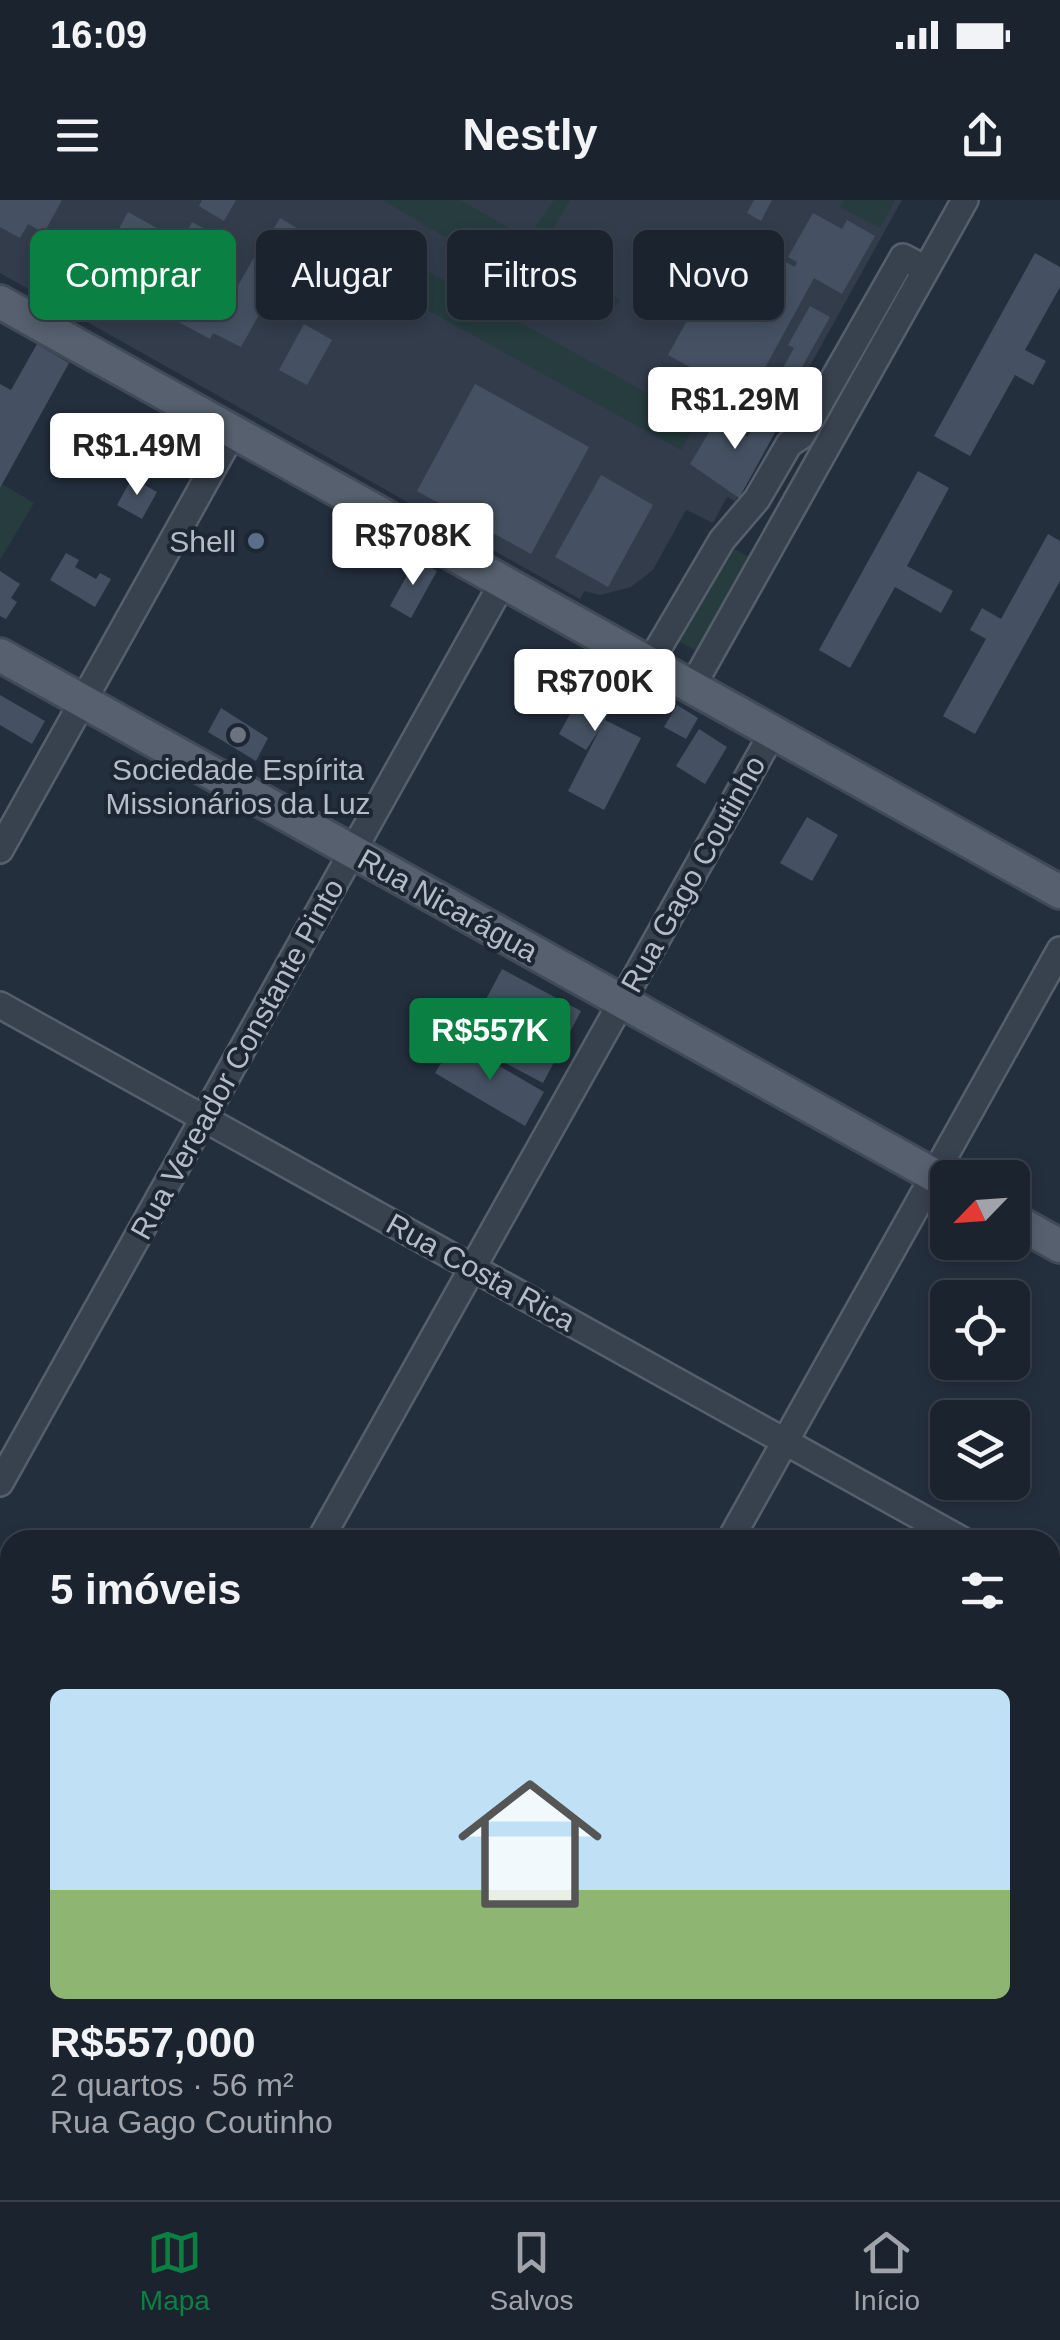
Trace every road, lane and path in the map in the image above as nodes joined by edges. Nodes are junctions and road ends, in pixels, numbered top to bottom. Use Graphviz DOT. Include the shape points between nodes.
graph roads {
  1 [pos="966,200"];
  2 [pos="926,270"];
  3 [pos="0,302"];
  4 [pos="866,323"];
  5 [pos="888,337"];
  6 [pos="233,432"];
  7 [pos="503,582"];
  8 [pos="0,655"];
  9 [pos="649,664"];
  10 [pos="692,688"];
  11 [pos="83,702"];
  12 [pos="773,732"];
  13 [pos="0,850"];
  14 [pos="352,852"];
  15 [pos="1060,892"];
  16 [pos="1060,950"];
  17 [pos="622,1002"];
  18 [pos="0,1005"];
  19 [pos="204,1118"];
  20 [pos="951,1160"];
  21 [pos="930,1173"];
  22 [pos="930,1198"];
  23 [pos="1030,1230"];
  24 [pos="1060,1246"];
  25 [pos="473,1268"];
  26 [pos="785,1442"];
  27 [pos="0,1483"];
  28 [pos="326,1530"];
  29 [pos="736,1530"];
  30 [pos="944,1530"];
  1 -- 2 [label="street"];
  2 -- 4 [label="street" via="904,257"];
  2 -- 5 [label="street"];
  3 -- 6 [label="main road"];
  4 -- 5 [label="street"];
  4 -- 9 [label="street" via="801,436 722,540"];
  5 -- 10 [label="street"];
  6 -- 7 [label="main road"];
  6 -- 11 [label="street"];
  7 -- 9 [label="main road"];
  7 -- 14 [label="street, Rua Vereador Constante Pinto"];
  8 -- 11 [label="main road, Rua Nicarágua"];
  9 -- 10 [label="main road"];
  10 -- 12 [label="main road"];
  11 -- 13 [label="street"];
  11 -- 14 [label="main road, Rua Nicarágua"];
  12 -- 15 [label="main road"];
  12 -- 17 [label="street, Rua Gago Coutinho"];
  14 -- 17 [label="main road, Rua Nicarágua"];
  14 -- 19 [label="street, Rua Vereador Constante Pinto"];
  16 -- 20 [label="street"];
  17 -- 21 [label="main road, Rua Nicarágua"];
  17 -- 25 [label="street, Rua Gago Coutinho"];
  18 -- 19 [label="street, Rua Costa Rica"];
  19 -- 25 [label="street, Rua Costa Rica"];
  19 -- 27 [label="street, Rua Vereador Constante Pinto"];
  22 -- 26 [label="street"];
  23 -- 24 [label="main road"];
  25 -- 26 [label="street, Rua Costa Rica"];
  25 -- 28 [label="street, Rua Gago Coutinho"];
  26 -- 29 [label="street"];
  26 -- 30 [label="street, Rua Costa Rica"];
}
